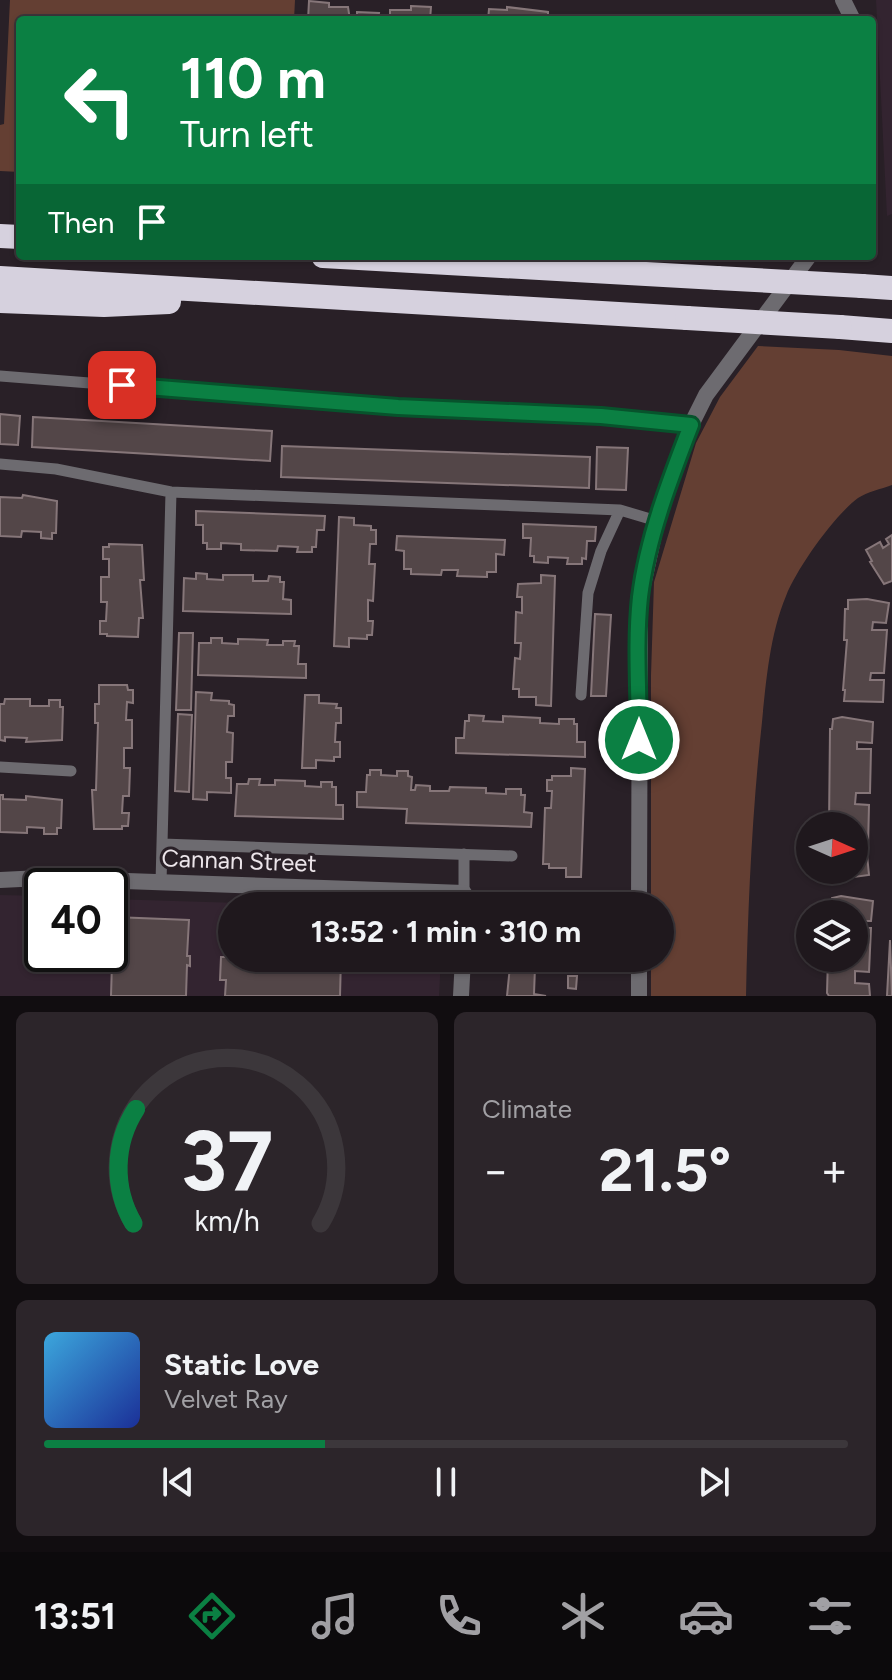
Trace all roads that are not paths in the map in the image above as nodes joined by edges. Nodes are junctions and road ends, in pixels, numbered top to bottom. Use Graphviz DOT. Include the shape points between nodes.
graph roads {
  1 [pos="395,260"];
  2 [pos="806,260"];
  3 [pos="0,278"];
  4 [pos="892,288"];
  5 [pos="285,295"];
  6 [pos="0,301"];
  7 [pos="892,331"];
  8 [pos="0,376"];
  9 [pos="691,425"];
  10 [pos="0,464"];
  11 [pos="171,492"];
  12 [pos="620,510"];
  13 [pos="657,521"];
  14 [pos="581,695"];
  15 [pos="0,767"];
  16 [pos="71,771"];
  17 [pos="162,844"];
  18 [pos="464,854"];
  19 [pos="512,856"];
  20 [pos="0,880"];
  21 [pos="161,883"];
  22 [pos="294,892"];
  23 [pos="464,892"];
  24 [pos="639,892"];
  25 [pos="462,972"];
  26 [pos="639,972"];
  27 [pos="461,996"];
  28 [pos="639,996"];
  1 -- 4 [label="highway, bridge"];
  2 -- 9 [label="street" via="714,384"];
  3 -- 5 [label="highway"];
  5 -- 6 [label="highway" via="104,305"];
  5 -- 7 [label="highway, bridge"];
  8 -- 9 [label="lane"];
  9 -- 13 [label="street"];
  10 -- 11 [label="lane" via="56,469"];
  11 -- 12 [label="lane"];
  11 -- 17 [label="lane"];
  12 -- 13 [label="lane"];
  12 -- 14 [label="lane" via="588,593"];
  13 -- 24 [label="street" via="640,599"];
  15 -- 16 [label="lane"];
  17 -- 18 [label="lane"];
  17 -- 21 [label="lane"];
  18 -- 19 [label="lane"];
  18 -- 23 [label="lane"];
  20 -- 21 [label="street, Cannan Street"];
  21 -- 22 [label="street, Cannan Street"];
  25 -- 27 [label="street"];
  26 -- 28 [label="street"];
}
